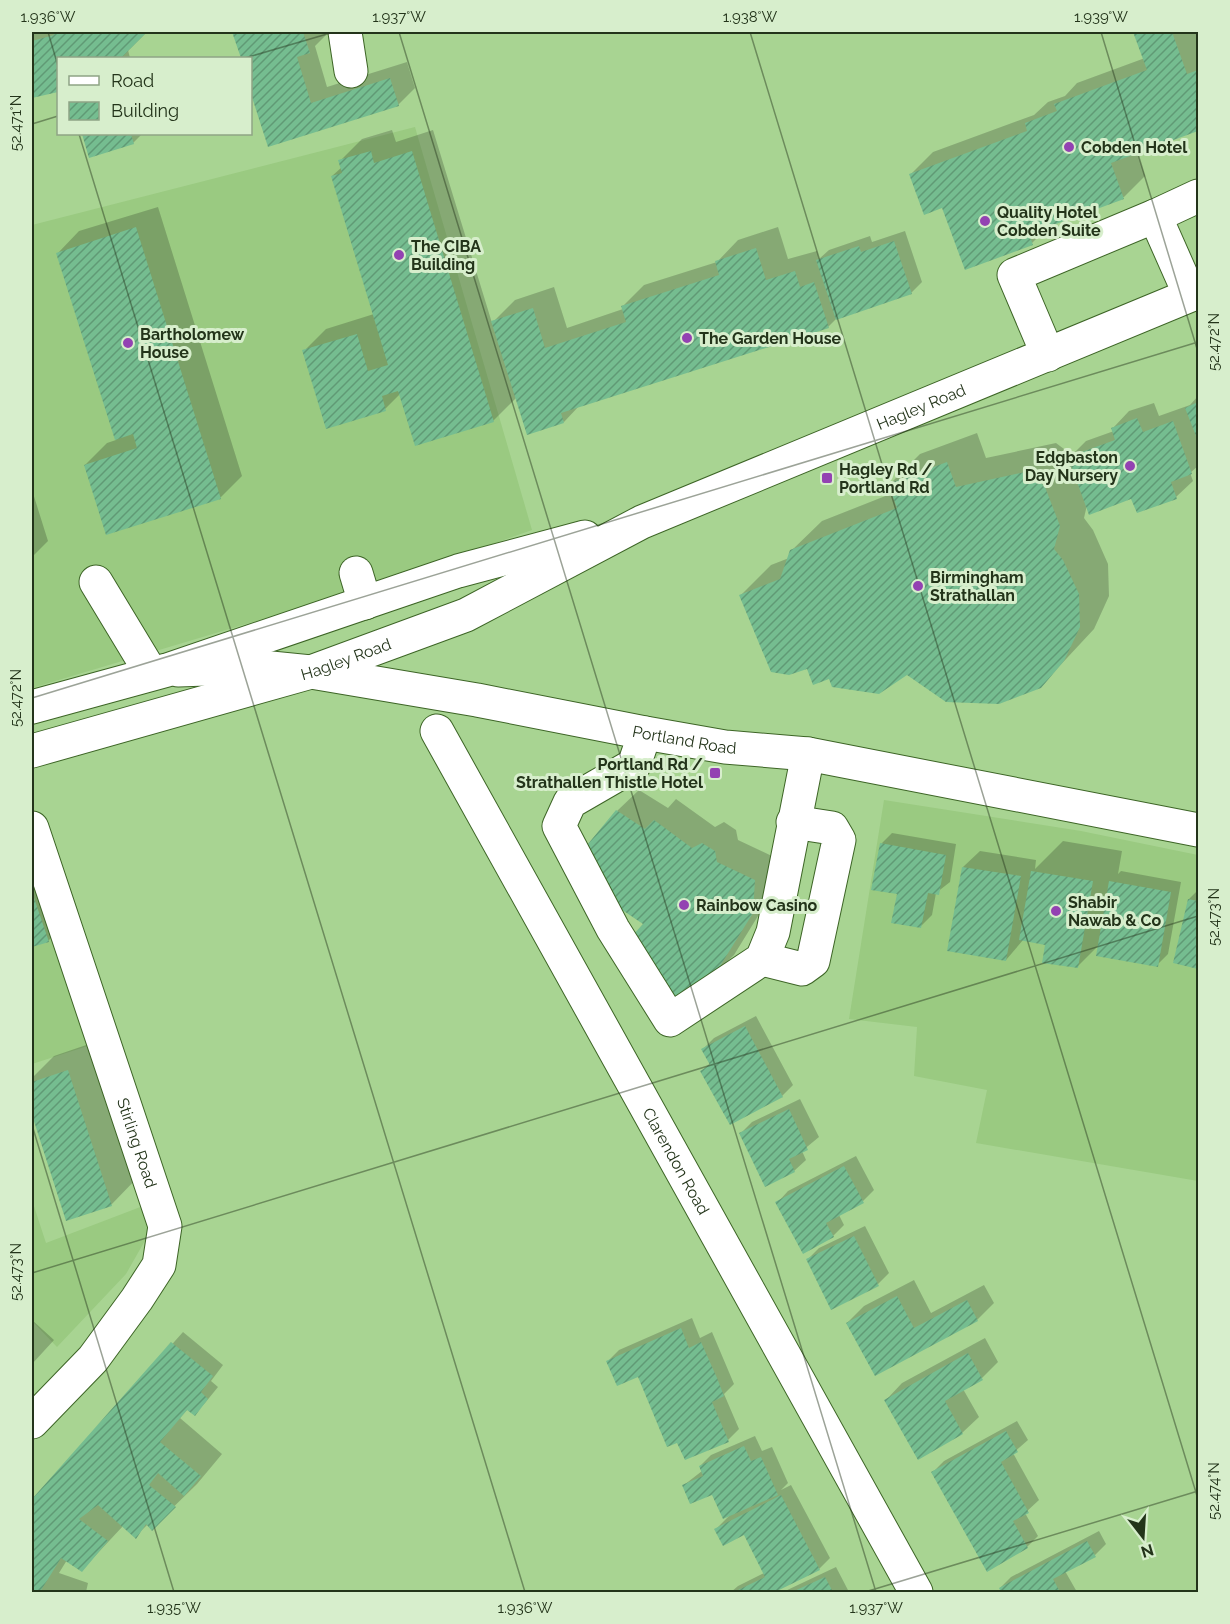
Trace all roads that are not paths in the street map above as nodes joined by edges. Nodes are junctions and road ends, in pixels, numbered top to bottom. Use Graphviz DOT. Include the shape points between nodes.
graph roads {
  1 [pos="345,32"];
  2 [pos="351,71"];
  3 [pos="1198,196"];
  4 [pos="1155,216"];
  5 [pos="1194,293"];
  6 [pos="1048,355"];
  7 [pos="642,522"];
  8 [pos="96,582"];
  9 [pos="159,672"];
  10 [pos="311,672"];
  11 [pos="32,707"];
  12 [pos="436,731"];
  13 [pos="645,733"];
  14 [pos="32,751"];
  15 [pos="807,754"];
  16 [pos="793,822"];
  17 [pos="32,828"];
  18 [pos="1198,830"];
  19 [pos="762,959"];
  20 [pos="32,1422"];
  21 [pos="916,1593"];
  1 -- 2 [label="main road"];
  3 -- 4 [label="main road"];
  4 -- 5 [label="main road"];
  4 -- 6 [label="main road" via="1014,275"];
  5 -- 6 [label="main road, Hagley Road"];
  6 -- 7 [label="main road, Hagley Road"];
  7 -- 9 [label="main road, Hagley Road" via="458,571 361,588"];
  7 -- 10 [label="main road, Hagley Road" via="466,615"];
  8 -- 9 [label="main road"];
  9 -- 10 [label="main road, Portland Road" via="261,667"];
  9 -- 11 [label="main road, Hagley Road"];
  10 -- 13 [label="main road, Portland Road" via="492,702"];
  10 -- 14 [label="main road, Hagley Road"];
  12 -- 21 [label="main road, Clarendon Road"];
  13 -- 15 [label="main road, Portland Road" via="725,747"];
  13 -- 19 [label="main road" via="634,765 570,802 559,826 613,928 670,1020"];
  15 -- 16 [label="main road"];
  15 -- 18 [label="main road, Portland Road"];
  16 -- 19 [label="main road" via="773,932"];
  16 -- 19 [label="main road" via="832,828 839,840 813,960 802,969"];
  17 -- 20 [label="main road, Stirling Road" via="165,1226 159,1265 137,1299 93,1359"];
}
